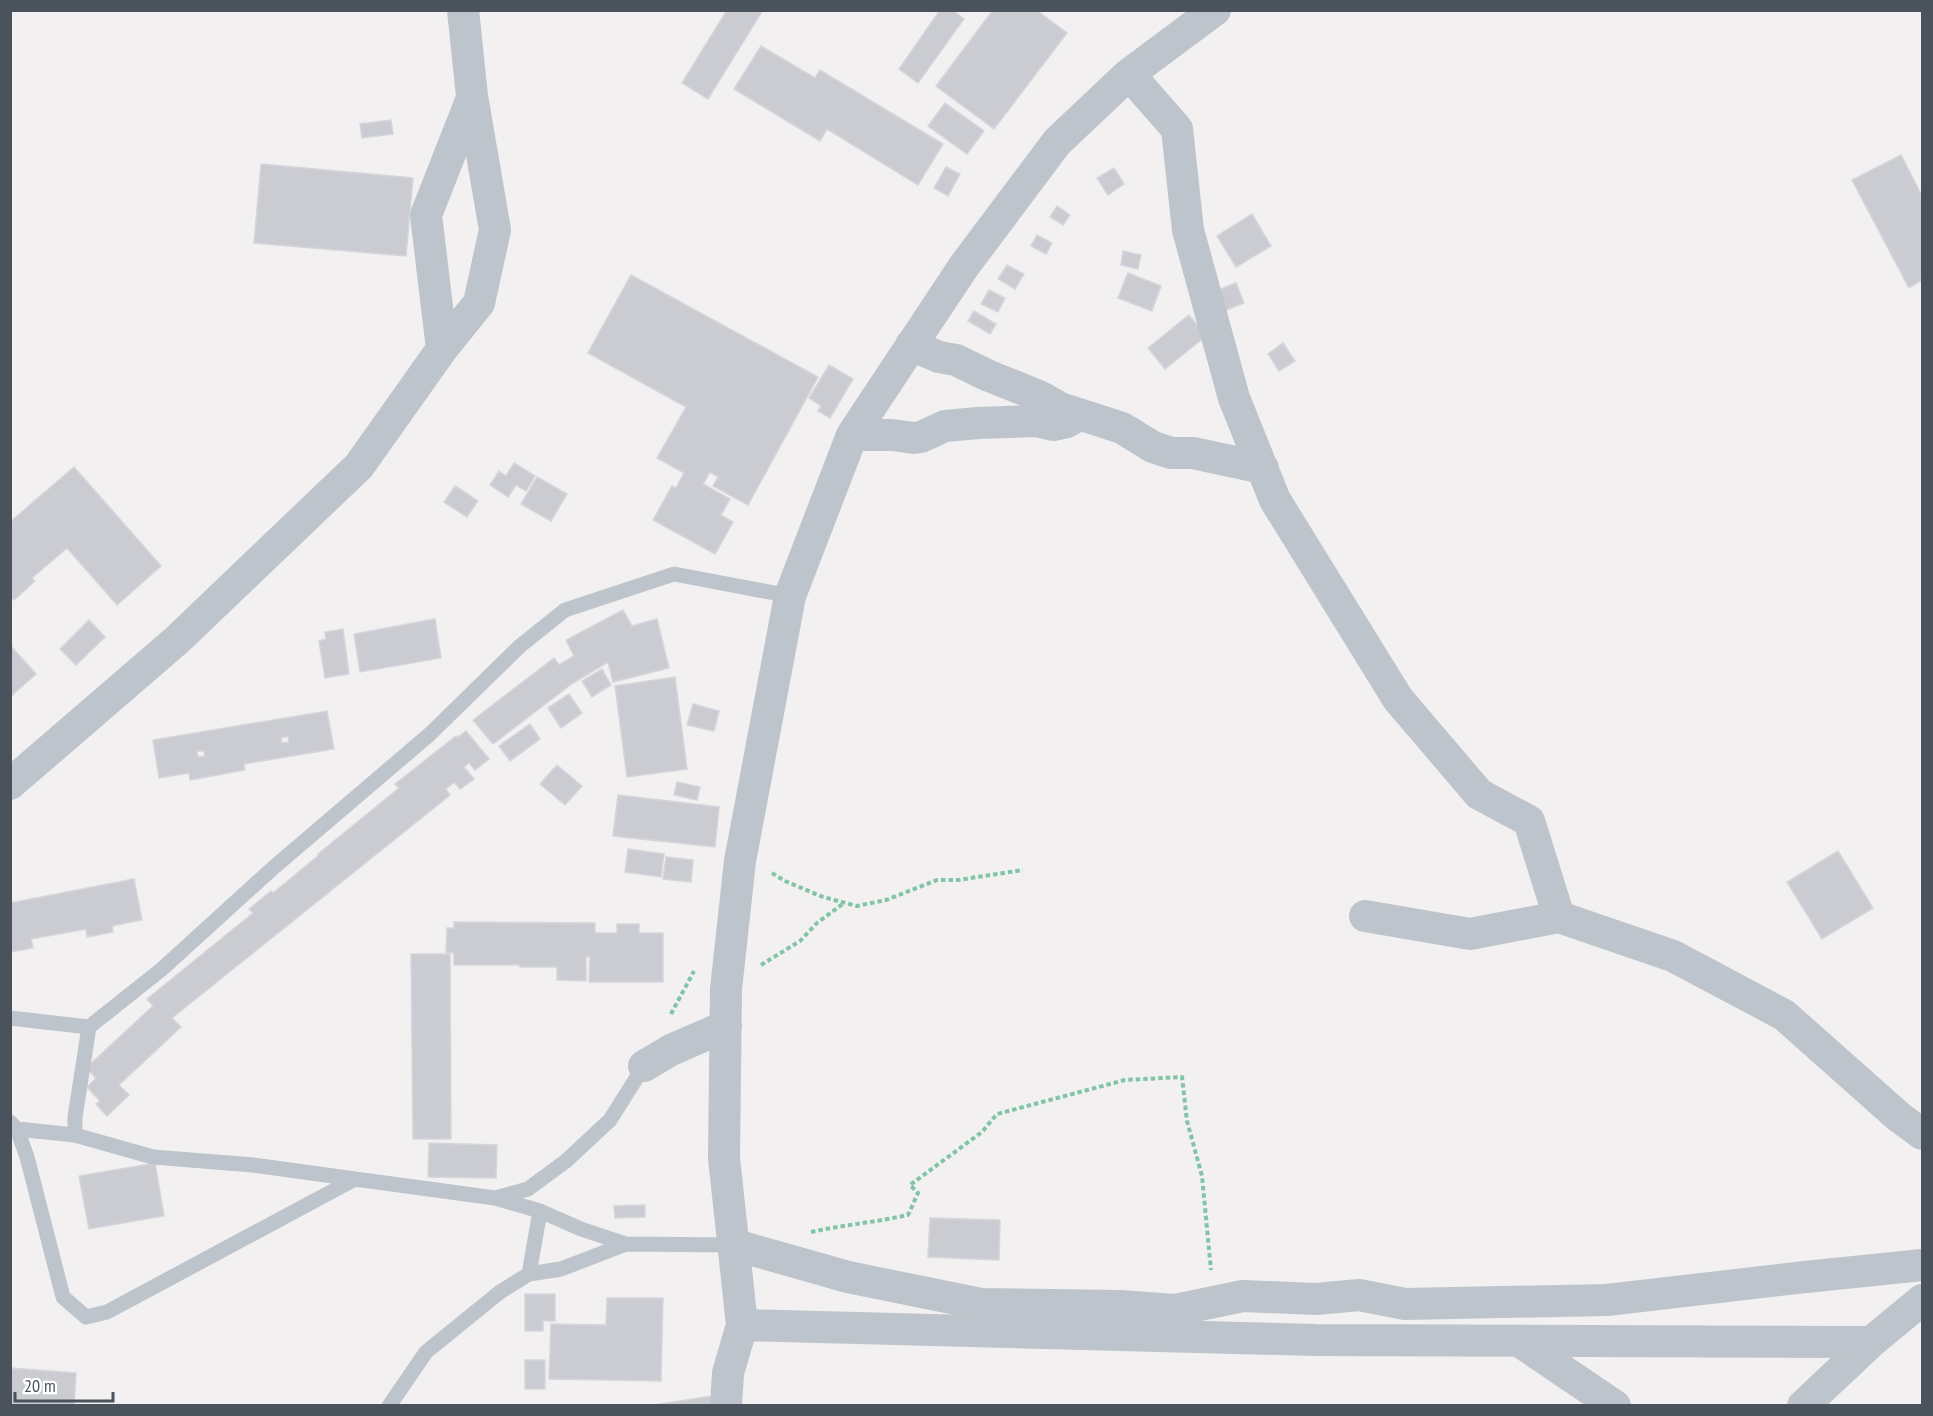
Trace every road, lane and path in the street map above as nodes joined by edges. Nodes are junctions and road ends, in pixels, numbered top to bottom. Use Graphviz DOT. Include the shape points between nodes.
graph roads {
  1 [pos="463,10"];
  2 [pos="1215,10"];
  3 [pos="1129,74"];
  4 [pos="472,96"];
  5 [pos="911,345"];
  6 [pos="442,349"];
  7 [pos="1080,415"];
  8 [pos="852,435"];
  9 [pos="1263,468"];
  10 [pos="790,596"];
  11 [pos="10,784"];
  12 [pos="740,861"];
  13 [pos="1023,870"];
  14 [pos="845,903"];
  15 [pos="1365,916"];
  16 [pos="1559,917"];
  17 [pos="726,988"];
  18 [pos="10,1018"];
  19 [pos="726,1026"];
  20 [pos="89,1027"];
  21 [pos="644,1066"];
  22 [pos="14,1126"];
  23 [pos="1923,1134"];
  24 [pos="75,1135"];
  25 [pos="355,1179"];
  26 [pos="495,1198"];
  27 [pos="540,1211"];
  28 [pos="626,1244"];
  29 [pos="735,1245"];
  30 [pos="767,1254"];
  31 [pos="1923,1265"];
  32 [pos="529,1274"];
  33 [pos="1923,1300"];
  34 [pos="1215,1302"];
  35 [pos="742,1325"];
  36 [pos="1519,1341"];
  37 [pos="1871,1342"];
  38 [pos="389,1406"];
  39 [pos="726,1406"];
  40 [pos="1616,1406"];
  41 [pos="1803,1406"];
  1 -- 4 [label="street"];
  2 -- 3 [label="street"];
  3 -- 5 [label="street" via="1057,142 964,266"];
  3 -- 9 [label="street" via="1177,129 1188,231 1234,398"];
  4 -- 6 [label="street" via="426,215"];
  4 -- 6 [label="street" via="495,230 478,303"];
  5 -- 7 [label="street" via="956,360"];
  5 -- 8 [label="street"];
  6 -- 11 [label="street" via="359,466 177,640"];
  7 -- 8 [label="street" via="1053,425 1036,421 945,426 914,438"];
  7 -- 9 [label="street" via="1122,428 1172,453 1193,453"];
  8 -- 10 [label="street"];
  9 -- 16 [label="street" via="1275,500 1398,699 1479,794 1529,821"];
  10 -- 12 [label="street"];
  10 -- 20 [label="lane" via="674,574 565,610 520,646 430,734 162,969"];
  12 -- 14 [label="path" via="762,861 785,881"];
  12 -- 17 [label="street"];
  13 -- 14 [label="path" via="937,880 886,900 857,906"];
  14 -- 17 [label="path" via="800,941"];
  15 -- 16 [label="street" via="1470,934"];
  16 -- 23 [label="street" via="1673,956 1784,1015"];
  17 -- 19 [label="street"];
  18 -- 20 [label="lane"];
  19 -- 21 [label="street"];
  19 -- 29 [label="street" via="724,1158"];
  20 -- 24 [label="lane"];
  21 -- 26 [label="lane" via="610,1120 566,1161 528,1190"];
  22 -- 24 [label="lane"];
  22 -- 25 [label="lane" via="29,1167 63,1297 86,1317 107,1312"];
  24 -- 25 [label="lane" via="153,1157"];
  25 -- 26 [label="lane"];
  26 -- 27 [label="lane"];
  27 -- 28 [label="lane"];
  27 -- 32 [label="lane"];
  28 -- 29 [label="lane"];
  28 -- 32 [label="lane" via="561,1269"];
  29 -- 30 [label="street"];
  29 -- 35 [label="street"];
  30 -- 34 [label="street" via="848,1277 981,1304 1175,1310"];
  30 -- 34 [label="path" via="783,1237 908,1215 918,1193 910,1185 982,1132 997,1114 1125,1080 1182,1077 1186,1121 1202,1176"];
  31 -- 34 [label="street" via="1607,1300 1405,1305 1359,1295 1316,1299 1243,1296"];
  32 -- 38 [label="lane" via="500,1292 426,1352"];
  33 -- 37 [label="street"];
  35 -- 36 [label="street" via="1315,1340"];
  35 -- 39 [label="street" via="728,1373"];
  36 -- 37 [label="street"];
  36 -- 40 [label="street"];
  37 -- 41 [label="street"];
}
